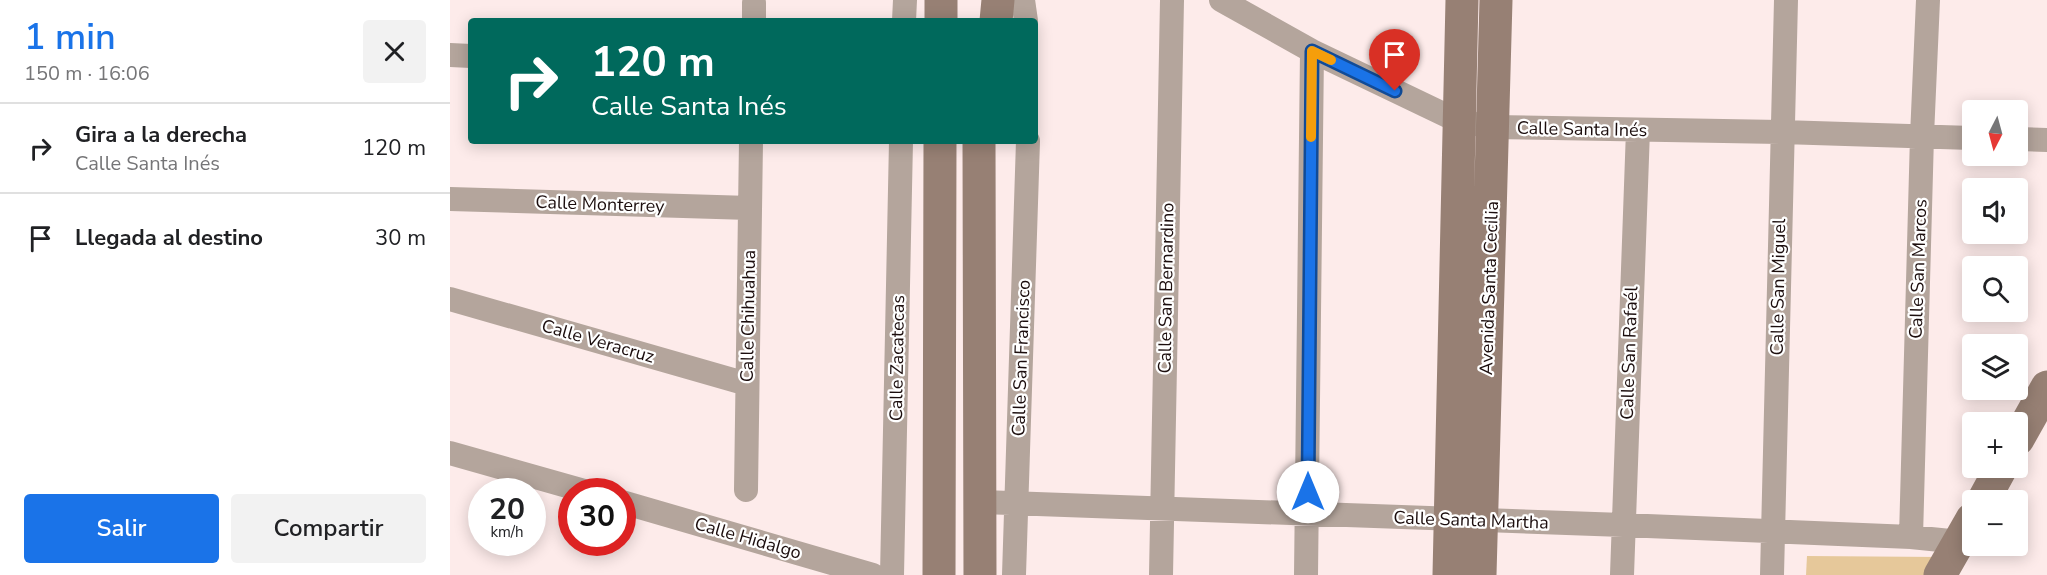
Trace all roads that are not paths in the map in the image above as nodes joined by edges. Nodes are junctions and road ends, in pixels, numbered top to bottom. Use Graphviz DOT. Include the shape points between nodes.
graph roads {
  1 [pos="905,0"];
  2 [pos="941,0"];
  3 [pos="998,0"];
  4 [pos="1023,0"];
  5 [pos="1172,0"];
  6 [pos="1221,0"];
  7 [pos="1462,0"];
  8 [pos="1496,0"];
  9 [pos="1786,0"];
  10 [pos="1928,0"];
  11 [pos="904,18"];
  12 [pos="940,18"];
  13 [pos="996,18"];
  14 [pos="1026,18"];
  15 [pos="1312,51"];
  16 [pos="450,55"];
  17 [pos="468,56"];
  18 [pos="1458,121"];
  19 [pos="1493,127"];
  20 [pos="1638,130"];
  21 [pos="1782,132"];
  22 [pos="1922,136"];
  23 [pos="1962,138"];
  24 [pos="2028,140"];
  25 [pos="2047,140"];
  26 [pos="751,144"];
  27 [pos="902,144"];
  28 [pos="940,144"];
  29 [pos="980,144"];
  30 [pos="1028,144"];
  31 [pos="450,199"];
  32 [pos="750,208"];
  33 [pos="450,299"];
  34 [pos="747,384"];
  35 [pos="2047,387"];
  36 [pos="2028,422"];
  37 [pos="450,453"];
  38 [pos="558,484"];
  39 [pos="746,490"];
  40 [pos="981,502"];
  41 [pos="1017,503"];
  42 [pos="636,506"];
  43 [pos="1162,509"];
  44 [pos="1308,515"];
  45 [pos="1466,520"];
  46 [pos="1623,525"];
  47 [pos="1962,531"];
  48 [pos="1773,532"];
  49 [pos="1911,537"];
  50 [pos="1962,538"];
  51 [pos="873,575"];
  52 [pos="892,575"];
  53 [pos="939,575"];
  54 [pos="980,575"];
  55 [pos="1014,575"];
  56 [pos="1161,575"];
  57 [pos="1306,575"];
  58 [pos="1449,575"];
  59 [pos="1480,575"];
  60 [pos="1622,575"];
  61 [pos="1772,575"];
  62 [pos="1940,575"];
  1 -- 11 [label="street"];
  2 -- 12 [label="street"];
  3 -- 13 [label="street"];
  4 -- 14 [label="street"];
  5 -- 43 [label="street, Calle San Bernardino"];
  6 -- 15 [label="street, Calle Santa Inés"];
  7 -- 18 [label="street, Avenida Santa Cecilia"];
  8 -- 19 [label="street, Avenida Santa Cecilia"];
  9 -- 21 [label="street, Calle San Miguel"];
  10 -- 22 [label="street, Calle San Marcos"];
  15 -- 18 [label="street, Calle Santa Inés"];
  15 -- 44 [label="street"];
  16 -- 17 [label="street"];
  18 -- 19 [label="street, Calle Santa Inés"];
  18 -- 45 [label="street, Avenida Santa Cecilia"];
  19 -- 20 [label="street, Calle Santa Inés"];
  19 -- 45 [label="street, Avenida Santa Cecilia"];
  20 -- 21 [label="street, Calle Santa Inés"];
  20 -- 46 [label="street, Calle San Rafaél"];
  21 -- 22 [label="street, Calle Santa Inés"];
  21 -- 48 [label="street, Calle San Miguel"];
  22 -- 23 [label="street, Calle Santa Inés"];
  22 -- 49 [label="street, Calle San Marcos"];
  24 -- 25 [label="street"];
  26 -- 32 [label="street, Calle Chihuahua"];
  27 -- 52 [label="street, Calle Zacatecas"];
  28 -- 53 [label="street"];
  29 -- 40 [label="street, Calle San Francisco"];
  30 -- 41 [label="street, Calle San Francisco"];
  31 -- 32 [label="street, Calle Monterrey"];
  32 -- 34 [label="street, Calle Chihuahua"];
  33 -- 34 [label="street, Calle Veracruz"];
  34 -- 39 [label="street, Calle Chihuahua"];
  35 -- 36 [label="street"];
  37 -- 38 [label="street"];
  40 -- 41 [label="street, Calle Santa Martha"];
  40 -- 54 [label="street, Calle San Francisco"];
  41 -- 43 [label="street, Calle Santa Martha"];
  41 -- 55 [label="street, Calle San Francisco"];
  42 -- 51 [label="street, Calle Hidalgo"];
  43 -- 44 [label="street, Calle Santa Martha"];
  43 -- 56 [label="street, Calle San Bernardino"];
  44 -- 45 [label="street, Calle Santa Martha"];
  44 -- 57 [label="street"];
  45 -- 46 [label="street, Calle Santa Martha"];
  45 -- 58 [label="street, Avenida Santa Cecilia"];
  45 -- 59 [label="street, Avenida Santa Cecilia"];
  46 -- 48 [label="street, Calle Santa Martha"];
  46 -- 60 [label="street, Calle San Rafaél"];
  47 -- 49 [label="street, Calle Santa Martha"];
  48 -- 49 [label="street, Calle Santa Martha"];
  48 -- 61 [label="street, Calle San Miguel"];
  50 -- 62 [label="street"];
}
